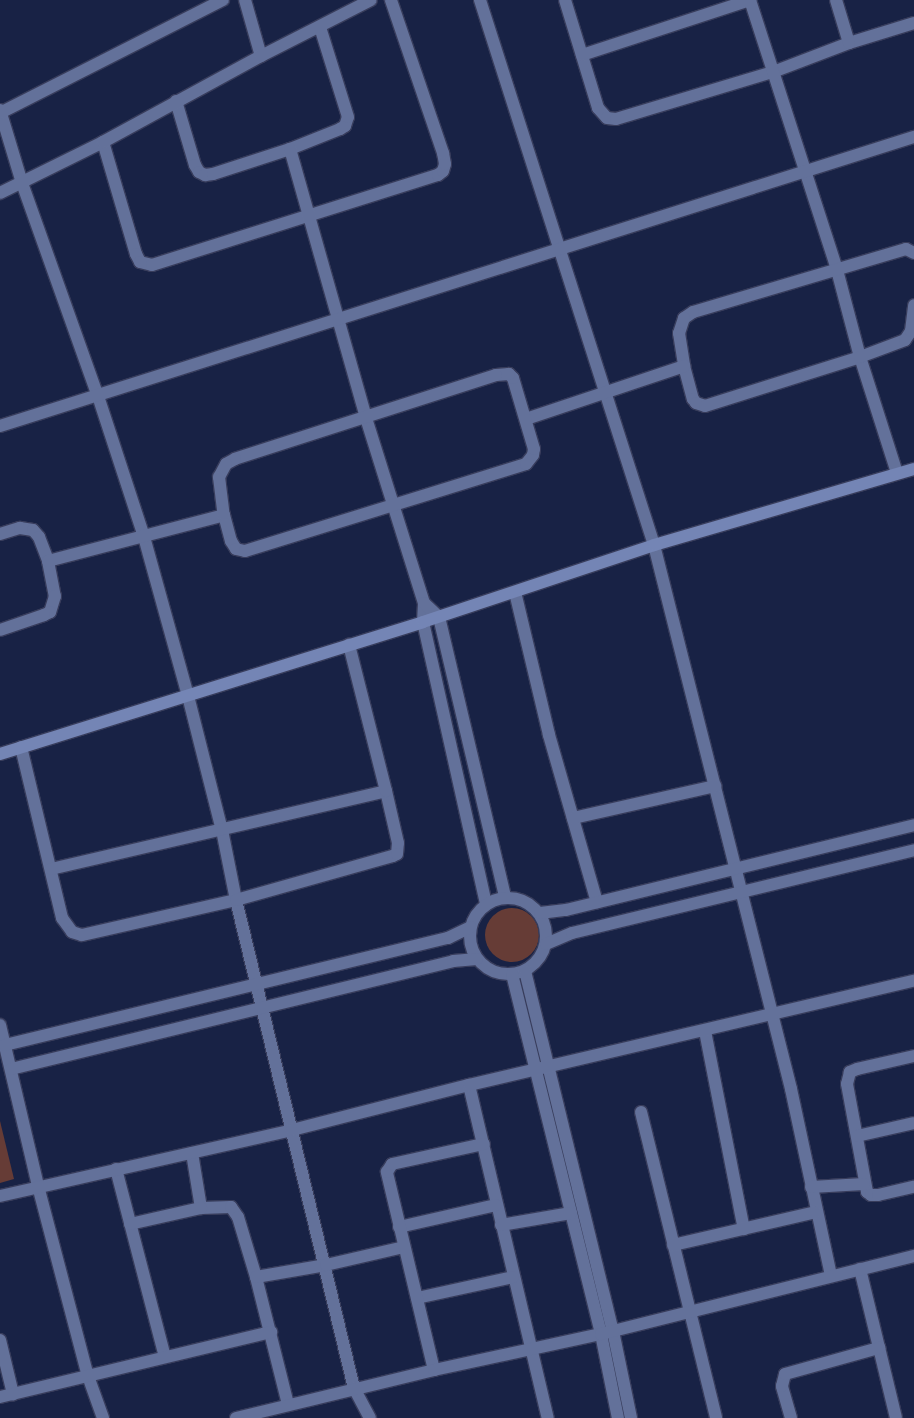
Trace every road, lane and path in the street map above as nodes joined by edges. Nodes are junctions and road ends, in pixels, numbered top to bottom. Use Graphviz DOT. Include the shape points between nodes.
graph roads {
  1 [pos="223,0"];
  2 [pos="245,0"];
  3 [pos="371,0"];
  4 [pos="391,0"];
  5 [pos="480,0"];
  6 [pos="565,0"];
  7 [pos="750,0"];
  8 [pos="836,0"];
  9 [pos="914,23"];
  10 [pos="320,27"];
  11 [pos="849,43"];
  12 [pos="582,55"];
  13 [pos="261,56"];
  14 [pos="773,72"];
  15 [pos="176,101"];
  16 [pos="0,112"];
  17 [pos="914,137"];
  18 [pos="103,142"];
  19 [pos="290,149"];
  20 [pos="805,173"];
  21 [pos="22,183"];
  22 [pos="0,193"];
  23 [pos="308,218"];
  24 [pos="561,249"];
  25 [pos="914,253"];
  26 [pos="836,270"];
  27 [pos="914,305"];
  28 [pos="337,321"];
  29 [pos="860,357"];
  30 [pos="684,366"];
  31 [pos="605,393"];
  32 [pos="98,396"];
  33 [pos="366,418"];
  34 [pos="526,418"];
  35 [pos="0,426"];
  36 [pos="914,469"];
  37 [pos="897,473"];
  38 [pos="394,506"];
  39 [pos="224,515"];
  40 [pos="0,534"];
  41 [pos="144,538"];
  42 [pos="654,545"];
  43 [pos="48,561"];
  44 [pos="514,592"];
  45 [pos="424,603"];
  46 [pos="439,617"];
  47 [pos="423,622"];
  48 [pos="0,630"];
  49 [pos="349,646"];
  50 [pos="188,696"];
  51 [pos="21,747"];
  52 [pos="0,754"];
  53 [pos="715,786"];
  54 [pos="386,791"];
  55 [pos="573,818"];
  56 [pos="914,825"];
  57 [pos="222,830"];
  58 [pos="914,850"];
  59 [pos="51,869"];
  60 [pos="735,869"];
  61 [pos="740,891"];
  62 [pos="505,897"];
  63 [pos="236,900"];
  64 [pos="597,902"];
  65 [pos="486,904"];
  66 [pos="540,913"];
  67 [pos="471,927"];
  68 [pos="546,944"];
  69 [pos="477,959"];
  70 [pos="525,971"];
  71 [pos="512,974"];
  72 [pos="914,981"];
  73 [pos="257,984"];
  74 [pos="262,1008"];
  75 [pos="773,1015"];
  76 [pos="0,1025"];
  77 [pos="705,1031"];
  78 [pos="5,1045"];
  79 [pos="914,1056"];
  80 [pos="11,1069"];
  81 [pos="542,1069"];
  82 [pos="469,1085"];
  83 [pos="641,1112"];
  84 [pos="914,1123"];
  85 [pos="292,1130"];
  86 [pos="857,1136"];
  87 [pos="484,1144"];
  88 [pos="192,1153"];
  89 [pos="116,1168"];
  90 [pos="864,1184"];
  91 [pos="38,1186"];
  92 [pos="811,1187"];
  93 [pos="914,1188"];
  94 [pos="0,1196"];
  95 [pos="496,1205"];
  96 [pos="201,1208"];
  97 [pos="816,1212"];
  98 [pos="571,1213"];
  99 [pos="130,1224"];
  100 [pos="501,1225"];
  101 [pos="399,1227"];
  102 [pos="744,1229"];
  103 [pos="673,1245"];
  104 [pos="404,1247"];
  105 [pos="914,1256"];
  106 [pos="326,1265"];
  107 [pos="860,1269"];
  108 [pos="831,1276"];
  109 [pos="256,1277"];
  110 [pos="513,1277"];
  111 [pos="417,1298"];
  112 [pos="689,1313"];
  113 [pos="271,1332"];
  114 [pos="607,1332"];
  115 [pos="0,1340"];
  116 [pos="879,1348"];
  117 [pos="533,1349"];
  118 [pos="165,1357"];
  119 [pos="434,1370"];
  120 [pos="88,1376"];
  121 [pos="354,1388"];
  122 [pos="13,1394"];
  123 [pos="0,1397"];
  124 [pos="288,1404"];
  125 [pos="103,1418"];
  126 [pos="236,1418"];
  127 [pos="370,1418"];
  128 [pos="548,1418"];
  129 [pos="618,1418"];
  130 [pos="631,1418"];
  131 [pos="716,1418"];
  132 [pos="791,1418"];
  133 [pos="896,1418"];
  1 -- 16 [label="street"];
  2 -- 13 [label="street"];
  3 -- 10 [label="street"];
  4 -- 23 [label="street" via="443,154 443,171"];
  5 -- 24 [label="street"];
  6 -- 12 [label="street"];
  7 -- 12 [label="street"];
  7 -- 14 [label="street"];
  8 -- 11 [label="street"];
  9 -- 11 [label="street"];
  10 -- 13 [label="street"];
  10 -- 19 [label="street" via="347,122 340,129"];
  11 -- 14 [label="street"];
  12 -- 14 [label="street" via="598,108 607,118 616,119"];
  13 -- 15 [label="street"];
  14 -- 20 [label="street"];
  15 -- 18 [label="street"];
  15 -- 19 [label="street" via="199,172 213,174"];
  16 -- 21 [label="street"];
  17 -- 20 [label="street"];
  18 -- 21 [label="street"];
  18 -- 23 [label="street" via="136,254 144,265 152,266"];
  19 -- 23 [label="street"];
  20 -- 24 [label="street"];
  20 -- 26 [label="street"];
  21 -- 22 [label="street"];
  21 -- 32 [label="street"];
  23 -- 28 [label="street"];
  24 -- 28 [label="street"];
  24 -- 31 [label="street"];
  25 -- 26 [label="street" via="906,249"];
  26 -- 29 [label="street"];
  26 -- 30 [label="street" via="693,312 684,318 679,333"];
  27 -- 29 [label="street" via="913,326 905,340"];
  28 -- 32 [label="street"];
  28 -- 33 [label="street"];
  29 -- 30 [label="street" via="705,406 693,399"];
  29 -- 37 [label="street"];
  30 -- 31 [label="street"];
  31 -- 34 [label="street"];
  31 -- 42 [label="street"];
  32 -- 35 [label="street"];
  32 -- 41 [label="street"];
  33 -- 34 [label="street" via="503,373 513,378"];
  33 -- 38 [label="street"];
  33 -- 39 [label="street" via="226,464 219,477"];
  34 -- 38 [label="street" via="534,449 526,464"];
  36 -- 37 [label="main road"];
  37 -- 42 [label="main road"];
  38 -- 39 [label="street" via="245,551 236,549 231,541"];
  38 -- 45 [label="street"];
  39 -- 41 [label="street"];
  40 -- 43 [label="street" via="20,528 33,530"];
  41 -- 43 [label="street"];
  41 -- 50 [label="street"];
  42 -- 44 [label="main road"];
  42 -- 53 [label="street"];
  43 -- 48 [label="street" via="55,596 50,612"];
  44 -- 46 [label="main road"];
  44 -- 55 [label="street"];
  45 -- 46 [label="street"];
  45 -- 47 [label="street"];
  46 -- 47 [label="main road"];
  46 -- 62 [label="street"];
  47 -- 49 [label="main road"];
  47 -- 65 [label="street"];
  49 -- 50 [label="main road"];
  49 -- 54 [label="street"];
  50 -- 51 [label="main road"];
  50 -- 57 [label="street"];
  51 -- 52 [label="main road"];
  51 -- 59 [label="street"];
  53 -- 55 [label="street"];
  53 -- 60 [label="street"];
  54 -- 57 [label="street"];
  54 -- 63 [label="street" via="398,843 396,854"];
  55 -- 64 [label="street"];
  56 -- 60 [label="street"];
  57 -- 59 [label="street"];
  57 -- 63 [label="street"];
  58 -- 61 [label="street"];
  59 -- 63 [label="street" via="66,927 82,935"];
  60 -- 61 [label="street"];
  60 -- 64 [label="street"];
  61 -- 68 [label="street" via="572,933"];
  61 -- 75 [label="street"];
  62 -- 65 [label="street"];
  62 -- 66 [label="street" via="518,898"];
  63 -- 73 [label="street"];
  64 -- 66 [label="street"];
  65 -- 67 [label="street"];
  66 -- 68 [label="street" via="545,922"];
  67 -- 69 [label="street" via="471,944"];
  67 -- 73 [label="street" via="448,938"];
  68 -- 70 [label="street" via="538,960"];
  69 -- 71 [label="street" via="487,968"];
  69 -- 74 [label="street" via="453,961"];
  70 -- 71 [label="street"];
  70 -- 81 [label="street"];
  71 -- 81 [label="street"];
  72 -- 75 [label="street"];
  73 -- 74 [label="street"];
  73 -- 78 [label="street"];
  74 -- 80 [label="street"];
  74 -- 85 [label="street"];
  75 -- 77 [label="street"];
  75 -- 92 [label="street"];
  76 -- 78 [label="street"];
  77 -- 81 [label="street"];
  77 -- 102 [label="street"];
  78 -- 80 [label="street"];
  79 -- 86 [label="street" via="850,1072 847,1084"];
  80 -- 91 [label="street"];
  81 -- 82 [label="street"];
  81 -- 98 [label="street"];
  81 -- 114 [label="street"];
  82 -- 85 [label="street"];
  82 -- 87 [label="street"];
  83 -- 103 [label="street"];
  84 -- 86 [label="street"];
  85 -- 88 [label="street"];
  85 -- 106 [label="street"];
  86 -- 90 [label="street"];
  87 -- 95 [label="street"];
  87 -- 101 [label="street" via="392,1164 387,1177"];
  88 -- 89 [label="street"];
  88 -- 96 [label="street"];
  89 -- 91 [label="street"];
  89 -- 99 [label="street"];
  90 -- 92 [label="street"];
  90 -- 93 [label="street" via="870,1196"];
  91 -- 94 [label="street"];
  91 -- 120 [label="street"];
  92 -- 97 [label="street"];
  95 -- 100 [label="street"];
  95 -- 101 [label="street"];
  96 -- 99 [label="street"];
  96 -- 109 [label="street" via="223,1206 235,1210"];
  97 -- 102 [label="street"];
  97 -- 108 [label="street"];
  98 -- 100 [label="street"];
  98 -- 114 [label="street"];
  99 -- 118 [label="street"];
  100 -- 110 [label="street"];
  101 -- 104 [label="street"];
  102 -- 103 [label="street"];
  103 -- 112 [label="street"];
  104 -- 106 [label="street"];
  104 -- 111 [label="street"];
  105 -- 107 [label="street"];
  106 -- 109 [label="street"];
  106 -- 121 [label="street"];
  107 -- 108 [label="street"];
  107 -- 116 [label="street"];
  108 -- 112 [label="street"];
  109 -- 113 [label="street"];
  110 -- 111 [label="street"];
  110 -- 117 [label="street"];
  111 -- 119 [label="street"];
  112 -- 114 [label="street"];
  112 -- 131 [label="street"];
  113 -- 118 [label="street"];
  113 -- 124 [label="street"];
  114 -- 117 [label="street"];
  114 -- 129 [label="street"];
  114 -- 130 [label="street"];
  115 -- 122 [label="street"];
  116 -- 132 [label="street" via="786,1374 782,1386"];
  116 -- 133 [label="street"];
  117 -- 119 [label="street"];
  117 -- 128 [label="street"];
  118 -- 120 [label="street"];
  119 -- 121 [label="street"];
  120 -- 122 [label="street"];
  120 -- 125 [label="street"];
  121 -- 124 [label="street"];
  121 -- 127 [label="street"];
  122 -- 123 [label="street"];
  124 -- 126 [label="street"];
}
